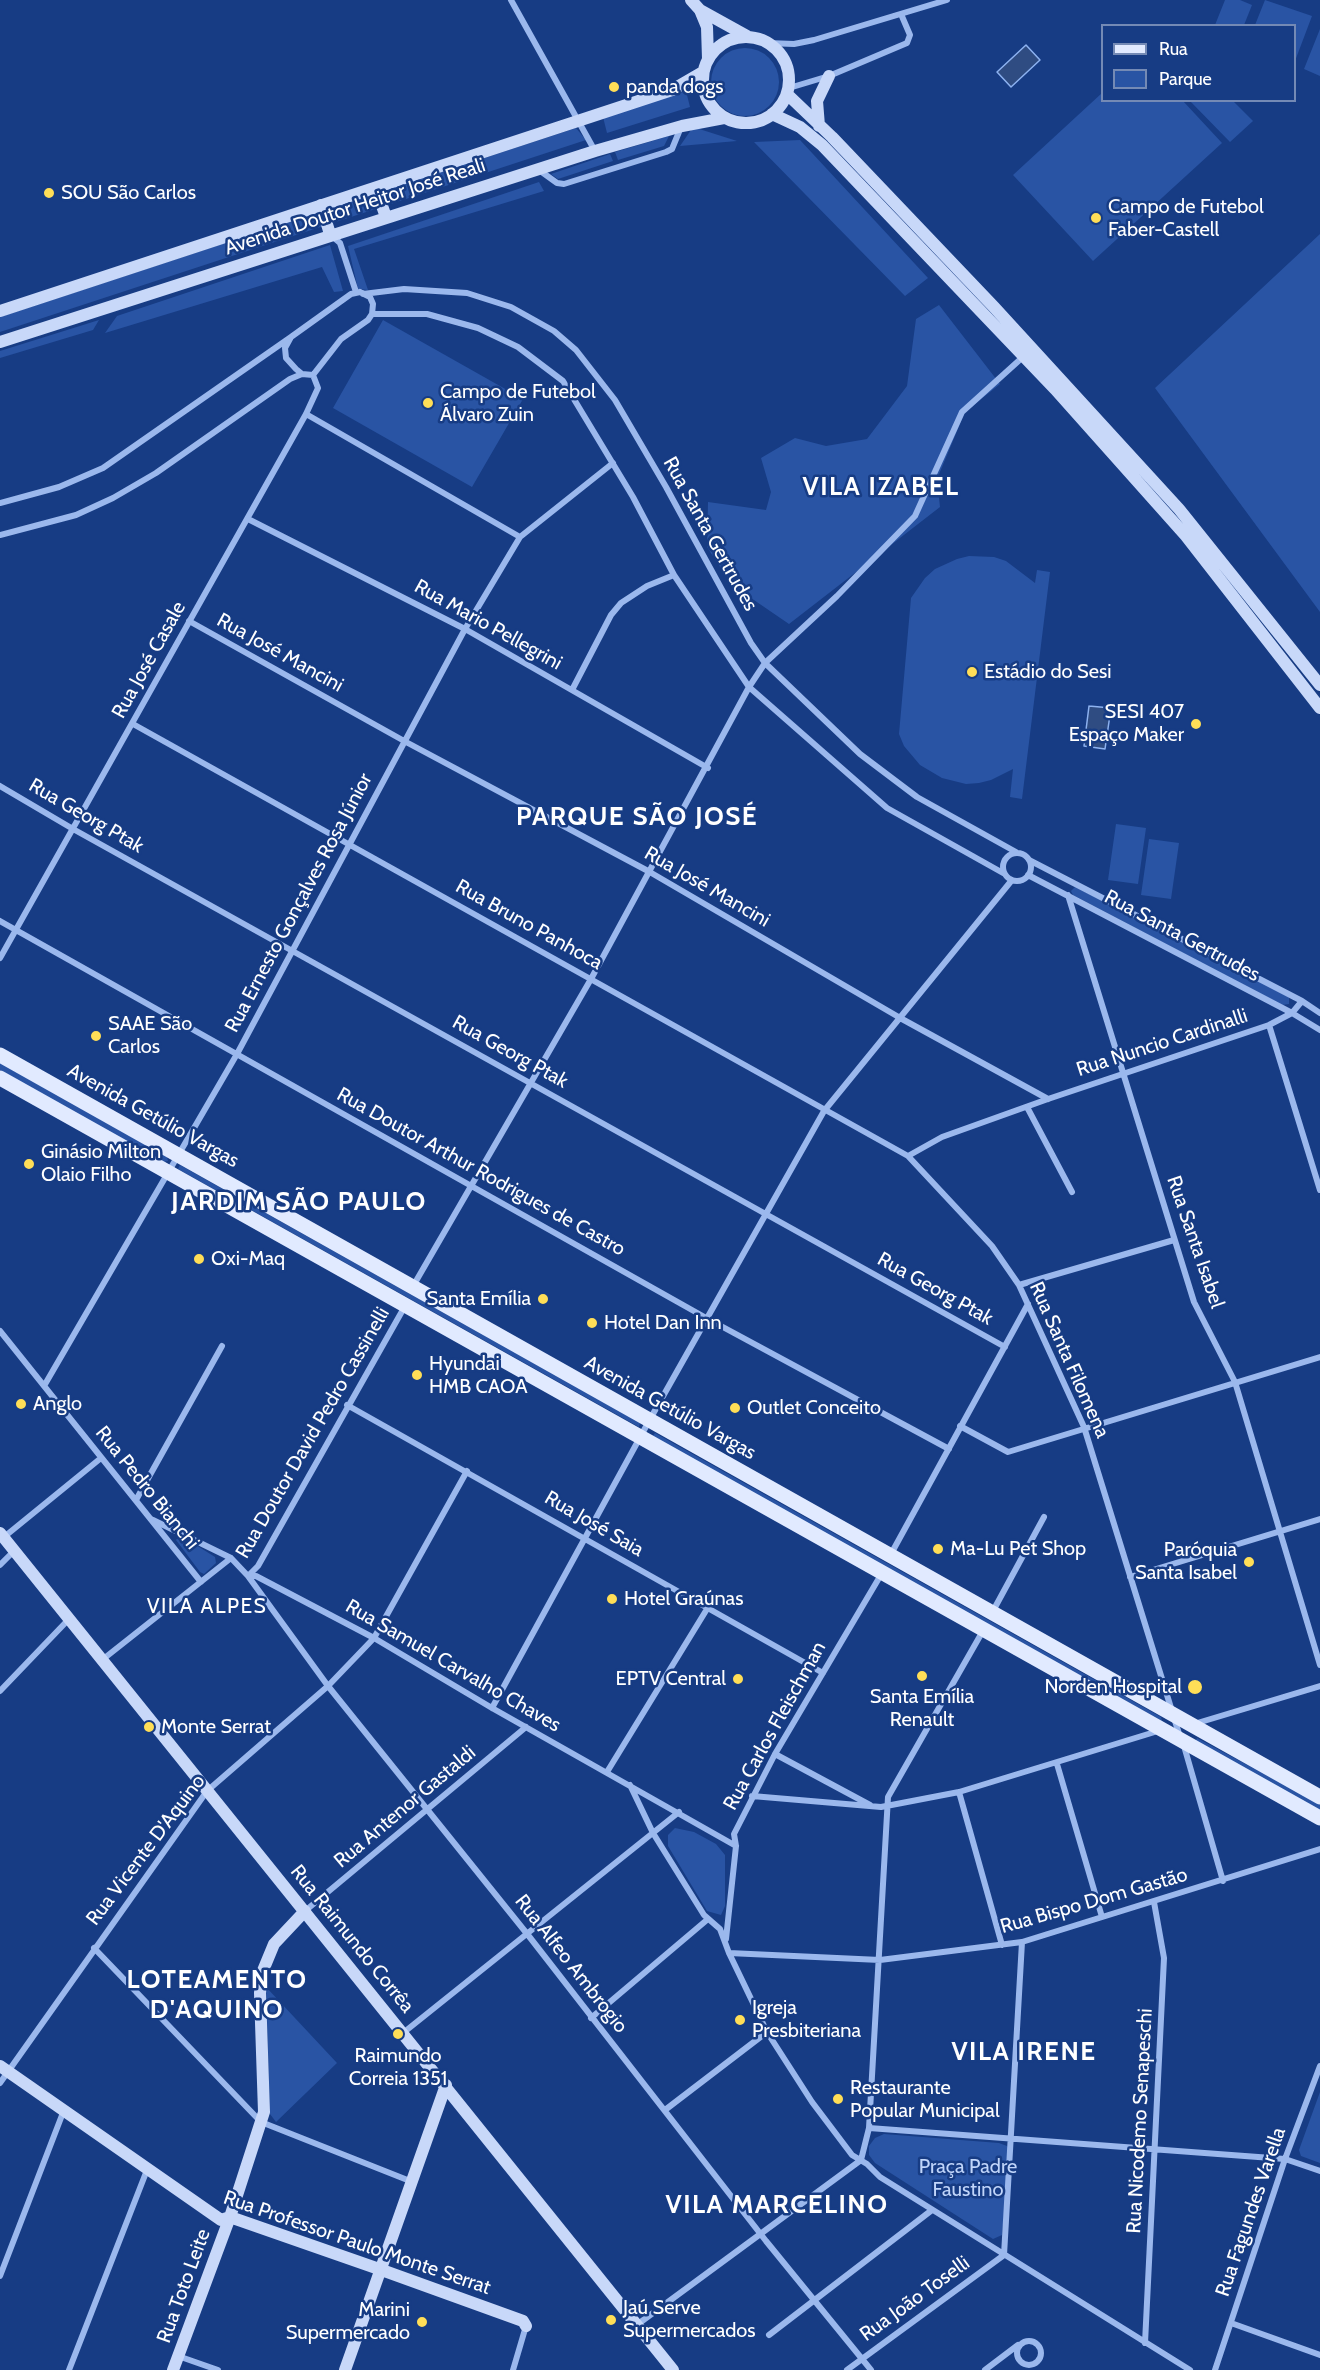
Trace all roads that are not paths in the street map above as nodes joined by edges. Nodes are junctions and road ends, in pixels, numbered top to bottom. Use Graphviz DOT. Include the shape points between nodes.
graph roads {
  1 [pos="511,0"];
  2 [pos="691,0"];
  3 [pos="947,0"];
  4 [pos="700,10"];
  5 [pos="901,14"];
  6 [pos="751,38"];
  7 [pos="767,43"];
  8 [pos="708,59"];
  9 [pos="703,72"];
  10 [pos="829,76"];
  11 [pos="788,91"];
  12 [pos="772,114"];
  13 [pos="724,118"];
  14 [pos="580,121"];
  15 [pos="682,126"];
  16 [pos="819,126"];
  17 [pos="595,150"];
  18 [pos="539,170"];
  19 [pos="376,189"];
  20 [pos="321,205"];
  21 [pos="386,217"];
  22 [pos="330,234"];
  23 [pos="356,292"];
  24 [pos="363,294"];
  25 [pos="0,311"];
  26 [pos="372,314"];
  27 [pos="291,337"];
  28 [pos="0,342"];
  29 [pos="1024,356"];
  30 [pos="302,374"];
  31 [pos="313,375"];
  32 [pos="306,414"];
  33 [pos="613,463"];
  34 [pos="0,503"];
  35 [pos="248,519"];
  36 [pos="0,534"];
  37 [pos="520,537"];
  38 [pos="674,575"];
  39 [pos="189,621"];
  40 [pos="465,629"];
  41 [pos="765,663"];
  42 [pos="1320,686"];
  43 [pos="748,687"];
  44 [pos="572,690"];
  45 [pos="1320,708"];
  46 [pos="133,724"];
  47 [pos="406,742"];
  48 [pos="708,768"];
  49 [pos="0,786"];
  50 [pos="73,829"];
  51 [pos="350,844"];
  52 [pos="1016,852"];
  53 [pos="1029,860"];
  54 [pos="648,872"];
  55 [pos="1003,873"];
  56 [pos="1028,875"];
  57 [pos="1012,880"];
  58 [pos="1068,895"];
  59 [pos="0,921"];
  60 [pos="16,930"];
  61 [pos="292,949"];
  62 [pos="0,958"];
  63 [pos="591,979"];
  64 [pos="1302,1001"];
  65 [pos="1293,1013"];
  66 [pos="1320,1013"];
  67 [pos="902,1019"];
  68 [pos="1269,1025"];
  69 [pos="1320,1030"];
  70 [pos="237,1054"];
  71 [pos="0,1055"];
  72 [pos="1122,1073"];
  73 [pos="0,1078"];
  74 [pos="530,1082"];
  75 [pos="1048,1099"];
  76 [pos="1027,1107"];
  77 [pos="824,1111"];
  78 [pos="177,1153"];
  79 [pos="908,1156"];
  80 [pos="167,1172"];
  81 [pos="471,1184"];
  82 [pos="1320,1190"];
  83 [pos="1072,1192"];
  84 [pos="767,1214"];
  85 [pos="1174,1240"];
  86 [pos="1019,1285"];
  87 [pos="412,1288"];
  88 [pos="1028,1304"];
  89 [pos="405,1305"];
  90 [pos="708,1319"];
  91 [pos="1,1335"];
  92 [pos="222,1346"];
  93 [pos="1005,1347"];
  94 [pos="1320,1357"];
  95 [pos="1234,1382"];
  96 [pos="44,1386"];
  97 [pos="347,1405"];
  98 [pos="649,1421"];
  99 [pos="960,1426"];
  100 [pos="1084,1427"];
  101 [pos="640,1437"];
  102 [pos="949,1449"];
  103 [pos="101,1458"];
  104 [pos="467,1471"];
  105 [pos="136,1500"];
  106 [pos="1044,1517"];
  107 [pos="1320,1519"];
  108 [pos="153,1520"];
  109 [pos="1280,1529"];
  110 [pos="2,1536"];
  111 [pos="585,1537"];
  112 [pos="14,1551"];
  113 [pos="891,1555"];
  114 [pos="231,1558"];
  115 [pos="0,1565"];
  116 [pos="882,1572"];
  117 [pos="248,1576"];
  118 [pos="1130,1577"];
  119 [pos="201,1582"];
  120 [pos="707,1609"];
  121 [pos="993,1611"];
  122 [pos="69,1619"];
  123 [pos="985,1629"];
  124 [pos="374,1638"];
  125 [pos="102,1660"];
  126 [pos="1320,1665"];
  127 [pos="823,1673"];
  128 [pos="328,1686"];
  129 [pos="1320,1686"];
  130 [pos="0,1691"];
  131 [pos="492,1708"];
  132 [pos="526,1727"];
  133 [pos="1177,1727"];
  134 [pos="775,1754"];
  135 [pos="1057,1764"];
  136 [pos="608,1772"];
  137 [pos="630,1785"];
  138 [pos="207,1791"];
  139 [pos="958,1792"];
  140 [pos="752,1796"];
  141 [pos="1320,1797"];
  142 [pos="888,1806"];
  143 [pos="873,1807"];
  144 [pos="428,1810"];
  145 [pos="679,1812"];
  146 [pos="1320,1818"];
  147 [pos="653,1833"];
  148 [pos="736,1846"];
  149 [pos="1320,1849"];
  150 [pos="1222,1881"];
  151 [pos="1154,1902"];
  152 [pos="305,1911"];
  153 [pos="1102,1917"];
  154 [pos="708,1919"];
  155 [pos="528,1935"];
  156 [pos="726,1941"];
  157 [pos="1022,1942"];
  158 [pos="1002,1945"];
  159 [pos="94,1948"];
  160 [pos="729,1953"];
  161 [pos="880,1960"];
  162 [pos="591,2018"];
  163 [pos="767,2032"];
  164 [pos="403,2033"];
  165 [pos="1320,2066"];
  166 [pos="5,2069"];
  167 [pos="0,2083"];
  168 [pos="446,2085"];
  169 [pos="64,2110"];
  170 [pos="665,2110"];
  171 [pos="261,2122"];
  172 [pos="869,2128"];
  173 [pos="1012,2137"];
  174 [pos="1156,2151"];
  175 [pos="1285,2159"];
  176 [pos="861,2160"];
  177 [pos="147,2170"];
  178 [pos="1320,2171"];
  179 [pos="410,2181"];
  180 [pos="932,2210"];
  181 [pos="230,2217"];
  182 [pos="761,2235"];
  183 [pos="1004,2255"];
  184 [pos="379,2269"];
  185 [pos="0,2276"];
  186 [pos="815,2300"];
  187 [pos="1231,2323"];
  188 [pos="638,2324"];
  189 [pos="526,2325"];
  190 [pos="769,2335"];
  191 [pos="1145,2343"];
  192 [pos="1020,2344"];
  193 [pos="1320,2355"];
  194 [pos="178,2356"];
  195 [pos="863,2358"];
  196 [pos="69,2370"];
  197 [pos="173,2370"];
  198 [pos="218,2370"];
  199 [pos="345,2370"];
  200 [pos="513,2370"];
  201 [pos="674,2370"];
  202 [pos="847,2370"];
  203 [pos="872,2370"];
  204 [pos="985,2370"];
  205 [pos="1190,2370"];
  206 [pos="1215,2370"];
  1 -- 14 [label="street"];
  2 -- 4 [label="main road"];
  3 -- 5 [label="street"];
  4 -- 6 [label="main road"];
  4 -- 8 [label="main road" via="707,27"];
  5 -- 7 [label="street" via="814,40"];
  5 -- 10 [label="street" via="910,35 907,43"];
  6 -- 7 [label="main road"];
  6 -- 8 [label="main road" via="726,42"];
  7 -- 11 [label="main road" via="784,61"];
  8 -- 9 [label="main road"];
  9 -- 13 [label="main road" via="706,98"];
  9 -- 14 [label="main road, Avenida Doutor Heitor José Reali" via="672,90"];
  10 -- 11 [label="street"];
  10 -- 16 [label="main road" via="817,102"];
  11 -- 12 [label="main road"];
  11 -- 16 [label="main road"];
  12 -- 13 [label="main road" via="749,123"];
  12 -- 29 [label="main road" via="800,127 822,145"];
  13 -- 15 [label="main road, Avenida Doutor Heitor José Reali"];
  14 -- 17 [label="street"];
  14 -- 19 [label="main road, Avenida Doutor Heitor José Reali"];
  15 -- 17 [label="main road, Avenida Doutor Heitor José Reali"];
  15 -- 18 [label="street" via="672,149 666,152 564,184"];
  16 -- 42 [label="main road" via="994,307 1179,509"];
  17 -- 18 [label="main road, Avenida Doutor Heitor José Reali"];
  18 -- 21 [label="main road, Avenida Doutor Heitor José Reali"];
  19 -- 20 [label="main road, Avenida Doutor Heitor José Reali"];
  19 -- 21 [label="main road"];
  20 -- 22 [label="main road"];
  20 -- 25 [label="main road, Avenida Doutor Heitor José Reali"];
  21 -- 22 [label="main road, Avenida Doutor Heitor José Reali"];
  22 -- 23 [label="street" via="340,243"];
  22 -- 28 [label="main road, Avenida Doutor Heitor José Reali"];
  23 -- 24 [label="street"];
  23 -- 27 [label="street"];
  24 -- 26 [label="street" via="374,304"];
  24 -- 41 [label="street, Rua Santa Gertrudes" via="415,289 467,292 529,315 576,350 615,400"];
  26 -- 31 [label="street" via="341,339"];
  26 -- 33 [label="street" via="427,314 478,328 518,347 563,381"];
  27 -- 30 [label="street" via="285,348 286,358"];
  27 -- 34 [label="street" via="103,468 59,487"];
  29 -- 41 [label="street" via="962,412 915,516"];
  29 -- 45 [label="main road" via="1185,536"];
  30 -- 31 [label="street"];
  30 -- 36 [label="street" via="113,498 76,515"];
  31 -- 32 [label="street, Rua José Casale" via="318,388"];
  32 -- 35 [label="street, Rua José Casale"];
  32 -- 37 [label="street"];
  33 -- 37 [label="street, Rua Ernesto Gonçalves Rosa Júnior"];
  33 -- 38 [label="street"];
  35 -- 39 [label="street, Rua José Casale"];
  35 -- 40 [label="street, Rua Mario Pellegrini"];
  37 -- 40 [label="street, Rua Ernesto Gonçalves Rosa Júnior"];
  38 -- 43 [label="street"];
  38 -- 44 [label="street" via="633,594 611,615"];
  39 -- 46 [label="street, Rua José Casale"];
  39 -- 47 [label="street, Rua José Mancini"];
  40 -- 44 [label="street, Rua Mario Pellegrini"];
  40 -- 47 [label="street, Rua Ernesto Gonçalves Rosa Júnior"];
  41 -- 43 [label="street"];
  41 -- 52 [label="street, Rua Santa Gertrudes" via="860,754 926,803"];
  43 -- 48 [label="street"];
  43 -- 55 [label="street" via="887,808"];
  44 -- 48 [label="street, Rua Mario Pellegrini"];
  46 -- 50 [label="street, Rua José Casale"];
  46 -- 51 [label="street, Rua Bruno Panhoca"];
  47 -- 51 [label="street, Rua Ernesto Gonçalves Rosa Júnior"];
  47 -- 54 [label="street, Rua José Mancini"];
  48 -- 54 [label="street"];
  49 -- 50 [label="street, Rua Georg Ptak"];
  50 -- 60 [label="street, Rua José Casale"];
  50 -- 61 [label="street, Rua Georg Ptak"];
  51 -- 61 [label="street, Rua Ernesto Gonçalves Rosa Júnior"];
  51 -- 63 [label="street, Rua Bruno Panhoca"];
  52 -- 53 [label="street"];
  52 -- 55 [label="street" via="1006,856"];
  53 -- 56 [label="street"];
  53 -- 64 [label="street, Rua Santa Gertrudes"];
  54 -- 63 [label="street"];
  54 -- 67 [label="street, Rua José Mancini"];
  55 -- 57 [label="street"];
  56 -- 57 [label="street"];
  56 -- 58 [label="street, Rua Santa Gertrudes"];
  57 -- 67 [label="street"];
  58 -- 65 [label="street, Rua Santa Gertrudes"];
  58 -- 72 [label="street, Rua Santa Isabel"];
  59 -- 60 [label="street, Rua Doutor Arthur Rodrigues de Castro"];
  60 -- 62 [label="street, Rua José Casale"];
  60 -- 70 [label="street, Rua Doutor Arthur Rodrigues de Castro"];
  61 -- 70 [label="street, Rua Ernesto Gonçalves Rosa Júnior"];
  61 -- 74 [label="street, Rua Georg Ptak"];
  63 -- 74 [label="street"];
  63 -- 77 [label="street, Rua Bruno Panhoca"];
  64 -- 65 [label="street, Rua Nuncio Cardinalli"];
  64 -- 66 [label="street, Rua Santa Gertrudes"];
  65 -- 68 [label="street, Rua Nuncio Cardinalli"];
  65 -- 69 [label="street, Rua Santa Gertrudes"];
  67 -- 75 [label="street, Rua José Mancini"];
  67 -- 77 [label="street"];
  68 -- 72 [label="street, Rua Nuncio Cardinalli"];
  68 -- 82 [label="street"];
  70 -- 78 [label="street, Rua Ernesto Gonçalves Rosa Júnior"];
  70 -- 81 [label="street, Rua Doutor Arthur Rodrigues de Castro"];
  71 -- 78 [label="main road, Avenida Getúlio Vargas"];
  72 -- 75 [label="street, Rua Nuncio Cardinalli"];
  72 -- 85 [label="street, Rua Santa Isabel"];
  73 -- 80 [label="main road, Avenida Getúlio Vargas"];
  74 -- 81 [label="street"];
  74 -- 84 [label="street, Rua Georg Ptak"];
  75 -- 76 [label="street, Rua Nuncio Cardinalli"];
  76 -- 79 [label="street, Rua Nuncio Cardinalli" via="942,1137"];
  76 -- 83 [label="street"];
  77 -- 79 [label="street, Rua Bruno Panhoca"];
  77 -- 84 [label="street"];
  78 -- 80 [label="street, Rua Ernesto Gonçalves Rosa Júnior"];
  78 -- 87 [label="main road, Avenida Getúlio Vargas"];
  79 -- 86 [label="street, Rua Santa Filomena" via="992,1246"];
  80 -- 89 [label="main road, Avenida Getúlio Vargas"];
  80 -- 96 [label="street, Rua Ernesto Gonçalves Rosa Júnior"];
  81 -- 87 [label="street"];
  81 -- 90 [label="street, Rua Doutor Arthur Rodrigues de Castro"];
  84 -- 90 [label="street"];
  84 -- 93 [label="street, Rua Georg Ptak"];
  85 -- 86 [label="street"];
  85 -- 95 [label="street, Rua Santa Isabel" via="1194,1302"];
  86 -- 88 [label="street, Rua Santa Filomena"];
  87 -- 98 [label="main road, Avenida Getúlio Vargas"];
  88 -- 93 [label="street"];
  88 -- 100 [label="street, Rua Santa Filomena"];
  89 -- 97 [label="street, Rua Doutor David Pedro Cassinelli"];
  89 -- 101 [label="main road, Avenida Getúlio Vargas"];
  90 -- 98 [label="street"];
  90 -- 102 [label="street, Rua Doutor Arthur Rodrigues de Castro"];
  91 -- 96 [label="street, Rua Pedro Bianchi"];
  92 -- 105 [label="street"];
  93 -- 99 [label="street"];
  94 -- 95 [label="street"];
  95 -- 100 [label="street"];
  95 -- 109 [label="street, Rua Santa Isabel"];
  96 -- 103 [label="street, Rua Pedro Bianchi"];
  97 -- 104 [label="street, Rua José Saia"];
  97 -- 117 [label="street, Rua Doutor David Pedro Cassinelli" via="258,1566"];
  98 -- 101 [label="street"];
  98 -- 113 [label="main road, Avenida Getúlio Vargas"];
  99 -- 100 [label="street" via="1008,1452"];
  99 -- 102 [label="street"];
  100 -- 118 [label="street, Rua Santa Filomena"];
  101 -- 111 [label="street"];
  101 -- 116 [label="main road, Avenida Getúlio Vargas"];
  102 -- 113 [label="street"];
  103 -- 105 [label="street, Rua Pedro Bianchi"];
  103 -- 110 [label="street"];
  104 -- 111 [label="street, Rua José Saia"];
  104 -- 124 [label="street"];
  105 -- 108 [label="street, Rua Pedro Bianchi"];
  106 -- 121 [label="street"];
  107 -- 109 [label="street"];
  108 -- 114 [label="street, Rua Samuel Carvalho Chaves"];
  108 -- 119 [label="street, Rua Pedro Bianchi"];
  109 -- 118 [label="street"];
  109 -- 126 [label="street, Rua Santa Isabel"];
  110 -- 112 [label="main road, Rua Raimundo Corrêa"];
  111 -- 120 [label="street, Rua José Saia"];
  111 -- 131 [label="street"];
  112 -- 115 [label="street"];
  112 -- 122 [label="main road, Rua Raimundo Corrêa"];
  113 -- 121 [label="main road, Avenida Getúlio Vargas"];
  114 -- 117 [label="street, Rua Samuel Carvalho Chaves"];
  114 -- 119 [label="street, Rua Doutor David Pedro Cassinelli"];
  116 -- 123 [label="main road, Avenida Getúlio Vargas"];
  116 -- 127 [label="street, Rua Carlos Fleischman"];
  117 -- 124 [label="street, Rua Samuel Carvalho Chaves" via="256,1576"];
  117 -- 128 [label="street, Rua Alfeo Ambrogio"];
  118 -- 133 [label="street, Rua Santa Filomena"];
  119 -- 125 [label="street, Rua Doutor David Pedro Cassinelli"];
  120 -- 127 [label="street, Rua José Saia"];
  120 -- 136 [label="street"];
  121 -- 133 [label="main road, Avenida Getúlio Vargas"];
  122 -- 125 [label="main road, Rua Raimundo Corrêa"];
  122 -- 130 [label="street"];
  123 -- 133 [label="main road, Avenida Getúlio Vargas"];
  123 -- 142 [label="street" via="888,1797"];
  124 -- 128 [label="street, Rua Vicente D'Aquino"];
  124 -- 131 [label="street, Rua Samuel Carvalho Chaves"];
  125 -- 138 [label="main road, Rua Raimundo Corrêa"];
  127 -- 134 [label="street, Rua Carlos Fleischman"];
  128 -- 138 [label="street, Rua Vicente D'Aquino"];
  128 -- 144 [label="street, Rua Alfeo Ambrogio"];
  129 -- 133 [label="street"];
  131 -- 132 [label="street, Rua Samuel Carvalho Chaves"];
  132 -- 136 [label="street, Rua Samuel Carvalho Chaves"];
  132 -- 144 [label="street, Rua Antenor Gastaldi"];
  133 -- 135 [label="street"];
  133 -- 141 [label="main road, Avenida Getúlio Vargas"];
  133 -- 146 [label="main road, Avenida Getúlio Vargas"];
  133 -- 150 [label="street, Rua Santa Filomena"];
  134 -- 140 [label="street, Rua Carlos Fleischman"];
  134 -- 143 [label="street"];
  135 -- 139 [label="street"];
  135 -- 153 [label="street"];
  136 -- 137 [label="street, Rua Samuel Carvalho Chaves"];
  137 -- 145 [label="street, Rua Samuel Carvalho Chaves"];
  137 -- 147 [label="street"];
  138 -- 152 [label="main road, Rua Raimundo Corrêa"];
  138 -- 159 [label="street, Rua Vicente D'Aquino"];
  139 -- 142 [label="street"];
  139 -- 158 [label="street"];
  140 -- 143 [label="street"];
  140 -- 148 [label="street, Rua Carlos Fleischman" via="734,1834"];
  142 -- 143 [label="street"];
  142 -- 161 [label="street"];
  144 -- 152 [label="street, Rua Antenor Gastaldi"];
  144 -- 155 [label="street, Rua Alfeo Ambrogio"];
  145 -- 147 [label="street"];
  145 -- 148 [label="street, Rua Samuel Carvalho Chaves"];
  147 -- 154 [label="street"];
  147 -- 155 [label="street"];
  148 -- 156 [label="street, Rua Carlos Fleischman"];
  149 -- 150 [label="street, Rua Bispo Dom Gastão"];
  150 -- 151 [label="street, Rua Bispo Dom Gastão"];
  151 -- 153 [label="street, Rua Bispo Dom Gastão"];
  151 -- 174 [label="street, Rua Nicodemo Senapeschi" via="1164,1958"];
  152 -- 164 [label="main road, Rua Raimundo Corrêa"];
  152 -- 171 [label="main road, Rua Toto Leite" via="274,1944 262,1973"];
  153 -- 157 [label="street, Rua Bispo Dom Gastão"];
  154 -- 156 [label="street"];
  154 -- 162 [label="street"];
  155 -- 162 [label="street, Rua Alfeo Ambrogio"];
  155 -- 164 [label="street"];
  156 -- 160 [label="street"];
  157 -- 158 [label="street, Rua Bispo Dom Gastão"];
  157 -- 173 [label="street"];
  158 -- 161 [label="street, Rua Bispo Dom Gastão"];
  159 -- 166 [label="street, Rua Vicente D'Aquino"];
  159 -- 171 [label="street"];
  160 -- 161 [label="street, Rua Bispo Dom Gastão"];
  160 -- 163 [label="street"];
  161 -- 172 [label="street"];
  162 -- 170 [label="street, Rua Alfeo Ambrogio"];
  163 -- 170 [label="street"];
  163 -- 176 [label="street" via="812,2102 852,2155"];
  164 -- 168 [label="main road, Rua Raimundo Corrêa"];
  165 -- 175 [label="street, Rua Fagundes Varella"];
  166 -- 167 [label="street, Rua Vicente D'Aquino"];
  166 -- 169 [label="main road, Rua Professor Paulo Monte Serrat"];
  168 -- 179 [label="main road"];
  168 -- 188 [label="main road, Rua Raimundo Corrêa"];
  169 -- 177 [label="main road, Rua Professor Paulo Monte Serrat"];
  169 -- 185 [label="street"];
  170 -- 182 [label="street, Rua Alfeo Ambrogio"];
  171 -- 179 [label="street"];
  171 -- 181 [label="main road, Rua Toto Leite"];
  172 -- 173 [label="street"];
  172 -- 176 [label="street"];
  173 -- 174 [label="street"];
  173 -- 183 [label="street"];
  174 -- 175 [label="street"];
  174 -- 191 [label="street, Rua Nicodemo Senapeschi"];
  175 -- 178 [label="street"];
  175 -- 187 [label="street, Rua Fagundes Varella"];
  176 -- 180 [label="street"];
  176 -- 182 [label="street"];
  177 -- 181 [label="main road, Rua Professor Paulo Monte Serrat" via="222,2220"];
  177 -- 196 [label="street"];
  179 -- 184 [label="main road"];
  180 -- 183 [label="street"];
  180 -- 186 [label="street"];
  181 -- 184 [label="main road, Rua Professor Paulo Monte Serrat"];
  181 -- 194 [label="main road, Rua Toto Leite"];
  182 -- 186 [label="street, Rua Alfeo Ambrogio"];
  182 -- 188 [label="street"];
  183 -- 191 [label="street"];
  183 -- 195 [label="street, Rua João Toselli"];
  184 -- 189 [label="main road, Rua Professor Paulo Monte Serrat"];
  184 -- 199 [label="main road"];
  186 -- 190 [label="street"];
  186 -- 195 [label="street, Rua Alfeo Ambrogio"];
  187 -- 193 [label="street"];
  187 -- 206 [label="street, Rua Fagundes Varella"];
  188 -- 201 [label="main road, Rua Raimundo Corrêa"];
  189 -- 200 [label="street"];
  191 -- 205 [label="street"];
  192 -- 192 [label="street" via="1018,2360 1025,2365 1037,2362 1041,2356 1038,2345 1027,2340"];
  192 -- 204 [label="street"];
  194 -- 197 [label="main road, Rua Toto Leite"];
  194 -- 198 [label="street"];
  195 -- 202 [label="street, Rua João Toselli"];
  195 -- 203 [label="street, Rua Alfeo Ambrogio"];
}
